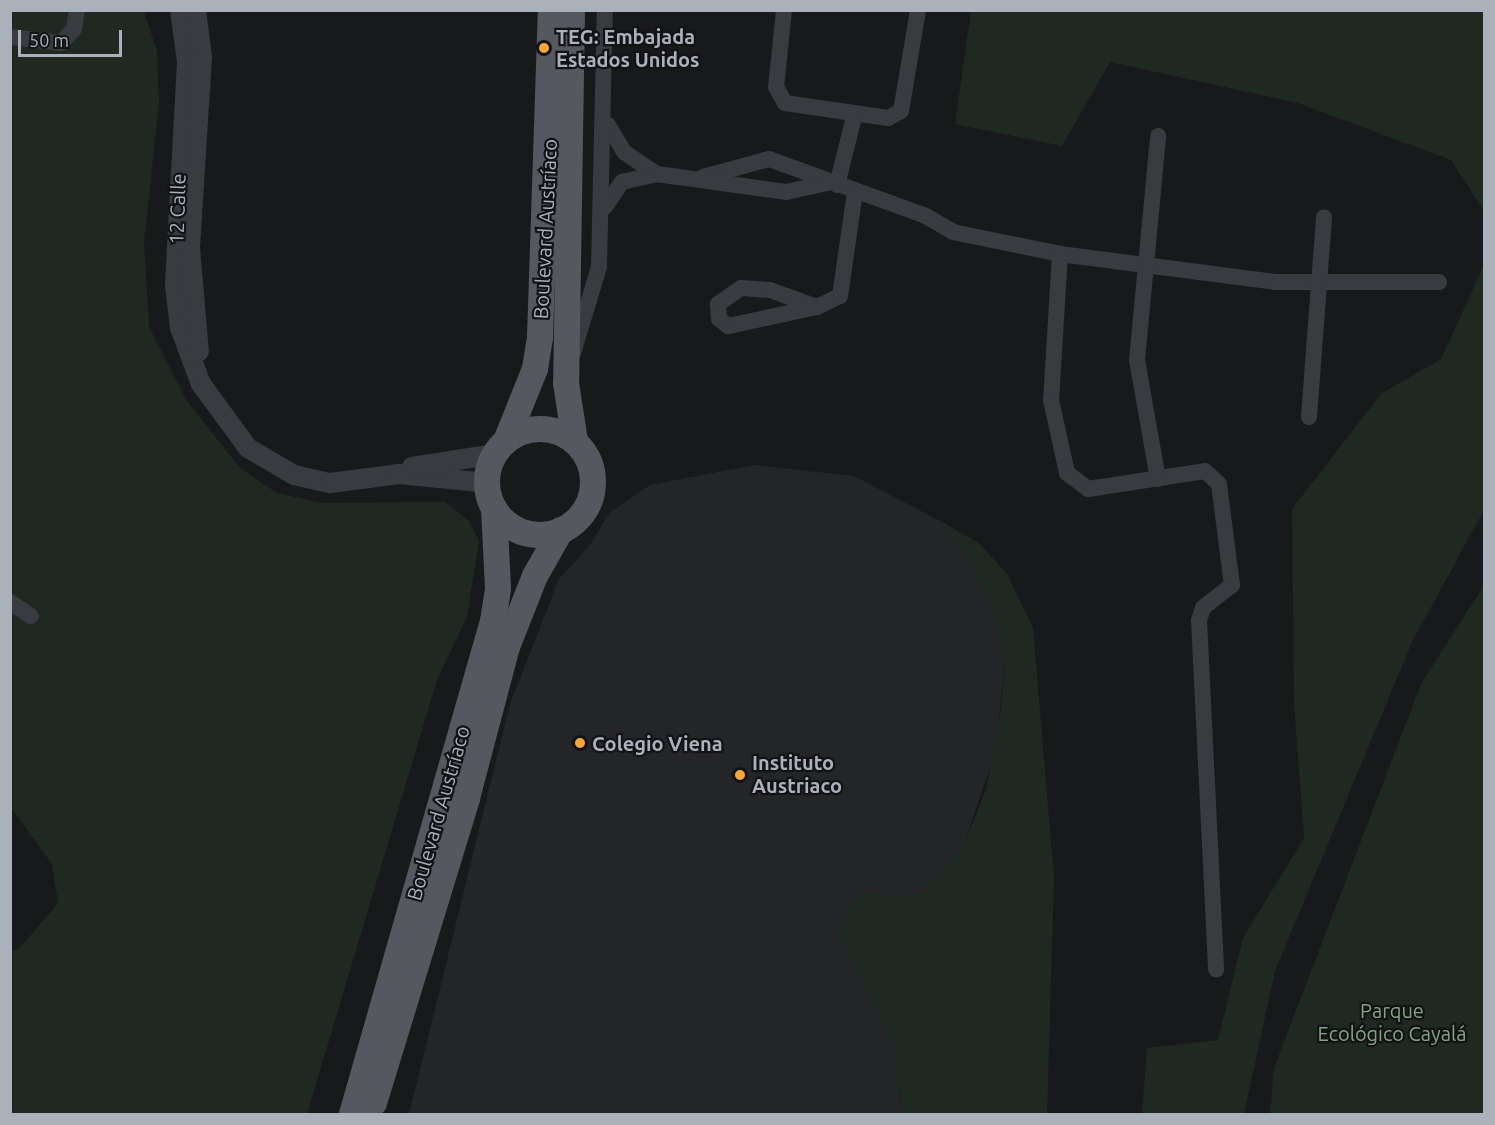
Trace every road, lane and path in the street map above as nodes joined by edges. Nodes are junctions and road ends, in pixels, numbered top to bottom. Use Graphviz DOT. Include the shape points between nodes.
graph roads {
  1 [pos="76,10"];
  2 [pos="180,10"];
  3 [pos="196,10"];
  4 [pos="551,10"];
  5 [pos="572,10"];
  6 [pos="605,10"];
  7 [pos="784,10"];
  8 [pos="918,10"];
  9 [pos="10,37"];
  10 [pos="855,114"];
  11 [pos="606,120"];
  12 [pos="1158,135"];
  13 [pos="657,174"];
  14 [pos="703,177"];
  15 [pos="832,184"];
  16 [pos="855,192"];
  17 [pos="603,210"];
  18 [pos="1324,218"];
  19 [pos="1060,254"];
  20 [pos="1149,266"];
  21 [pos="1320,282"];
  22 [pos="1438,282"];
  23 [pos="817,307"];
  24 [pos="566,383"];
  25 [pos="213,401"];
  26 [pos="1309,417"];
  27 [pos="575,442"];
  28 [pos="500,447"];
  29 [pos="399,474"];
  30 [pos="1158,479"];
  31 [pos="487,483"];
  32 [pos="494,508"];
  33 [pos="561,530"];
  34 [pos="10,602"];
  35 [pos="31,616"];
  36 [pos="1216,970"];
  37 [pos="352,1114"];
  38 [pos="370,1114"];
  1 -- 9 [label="street" via="74,29 61,43"];
  2 -- 25 [label="street, 12 Calle" via="187,62 175,203 176,297 193,368"];
  3 -- 25 [label="street, 12 Calle" via="202,46 191,208 191,307"];
  4 -- 28 [label="main road, Boulevard Austríaco" via="540,337 535,369"];
  5 -- 24 [label="main road, Boulevard Austríaco"];
  6 -- 11 [label="street"];
  7 -- 10 [label="street" via="779,97 785,103"];
  8 -- 10 [label="street" via="901,111 888,118"];
  10 -- 15 [label="street"];
  11 -- 13 [label="street" via="624,152"];
  11 -- 17 [label="street"];
  12 -- 20 [label="street"];
  13 -- 14 [label="street"];
  13 -- 17 [label="street" via="622,182"];
  14 -- 15 [label="street" via="786,192"];
  14 -- 15 [label="street" via="769,159 799,165"];
  15 -- 16 [label="street"];
  16 -- 19 [label="street" via="924,215 953,232"];
  16 -- 23 [label="street" via="840,296"];
  17 -- 24 [label="street" via="599,267"];
  18 -- 21 [label="street"];
  19 -- 20 [label="street"];
  19 -- 30 [label="street" via="1051,400 1067,473 1088,489"];
  20 -- 21 [label="street" via="1275,282"];
  20 -- 30 [label="street" via="1137,360"];
  21 -- 22 [label="street"];
  21 -- 26 [label="street"];
  23 -- 23 [label="street" via="738,326 719,320 717,310 723,296 741,288 770,290"];
  24 -- 27 [label="main road, Boulevard Austríaco"];
  25 -- 29 [label="street, 12 Calle" via="248,448 286,473 330,483"];
  27 -- 28 [label="main road" via="541,429"];
  27 -- 33 [label="main road" via="590,464 592,492 584,512"];
  28 -- 29 [label="street, 12 Calle" via="423,464"];
  28 -- 31 [label="main road"];
  29 -- 31 [label="street, 12 Calle"];
  30 -- 36 [label="street" via="1205,471 1216,478 1233,576 1229,593 1199,613"];
  31 -- 32 [label="main road"];
  32 -- 33 [label="main road" via="505,522 528,533"];
  32 -- 37 [label="main road, Boulevard Austríaco" via="498,589 493,621"];
  33 -- 38 [label="main road, Boulevard Austríaco" via="535,576 507,647 467,798"];
  34 -- 35 [label="street"];
}
